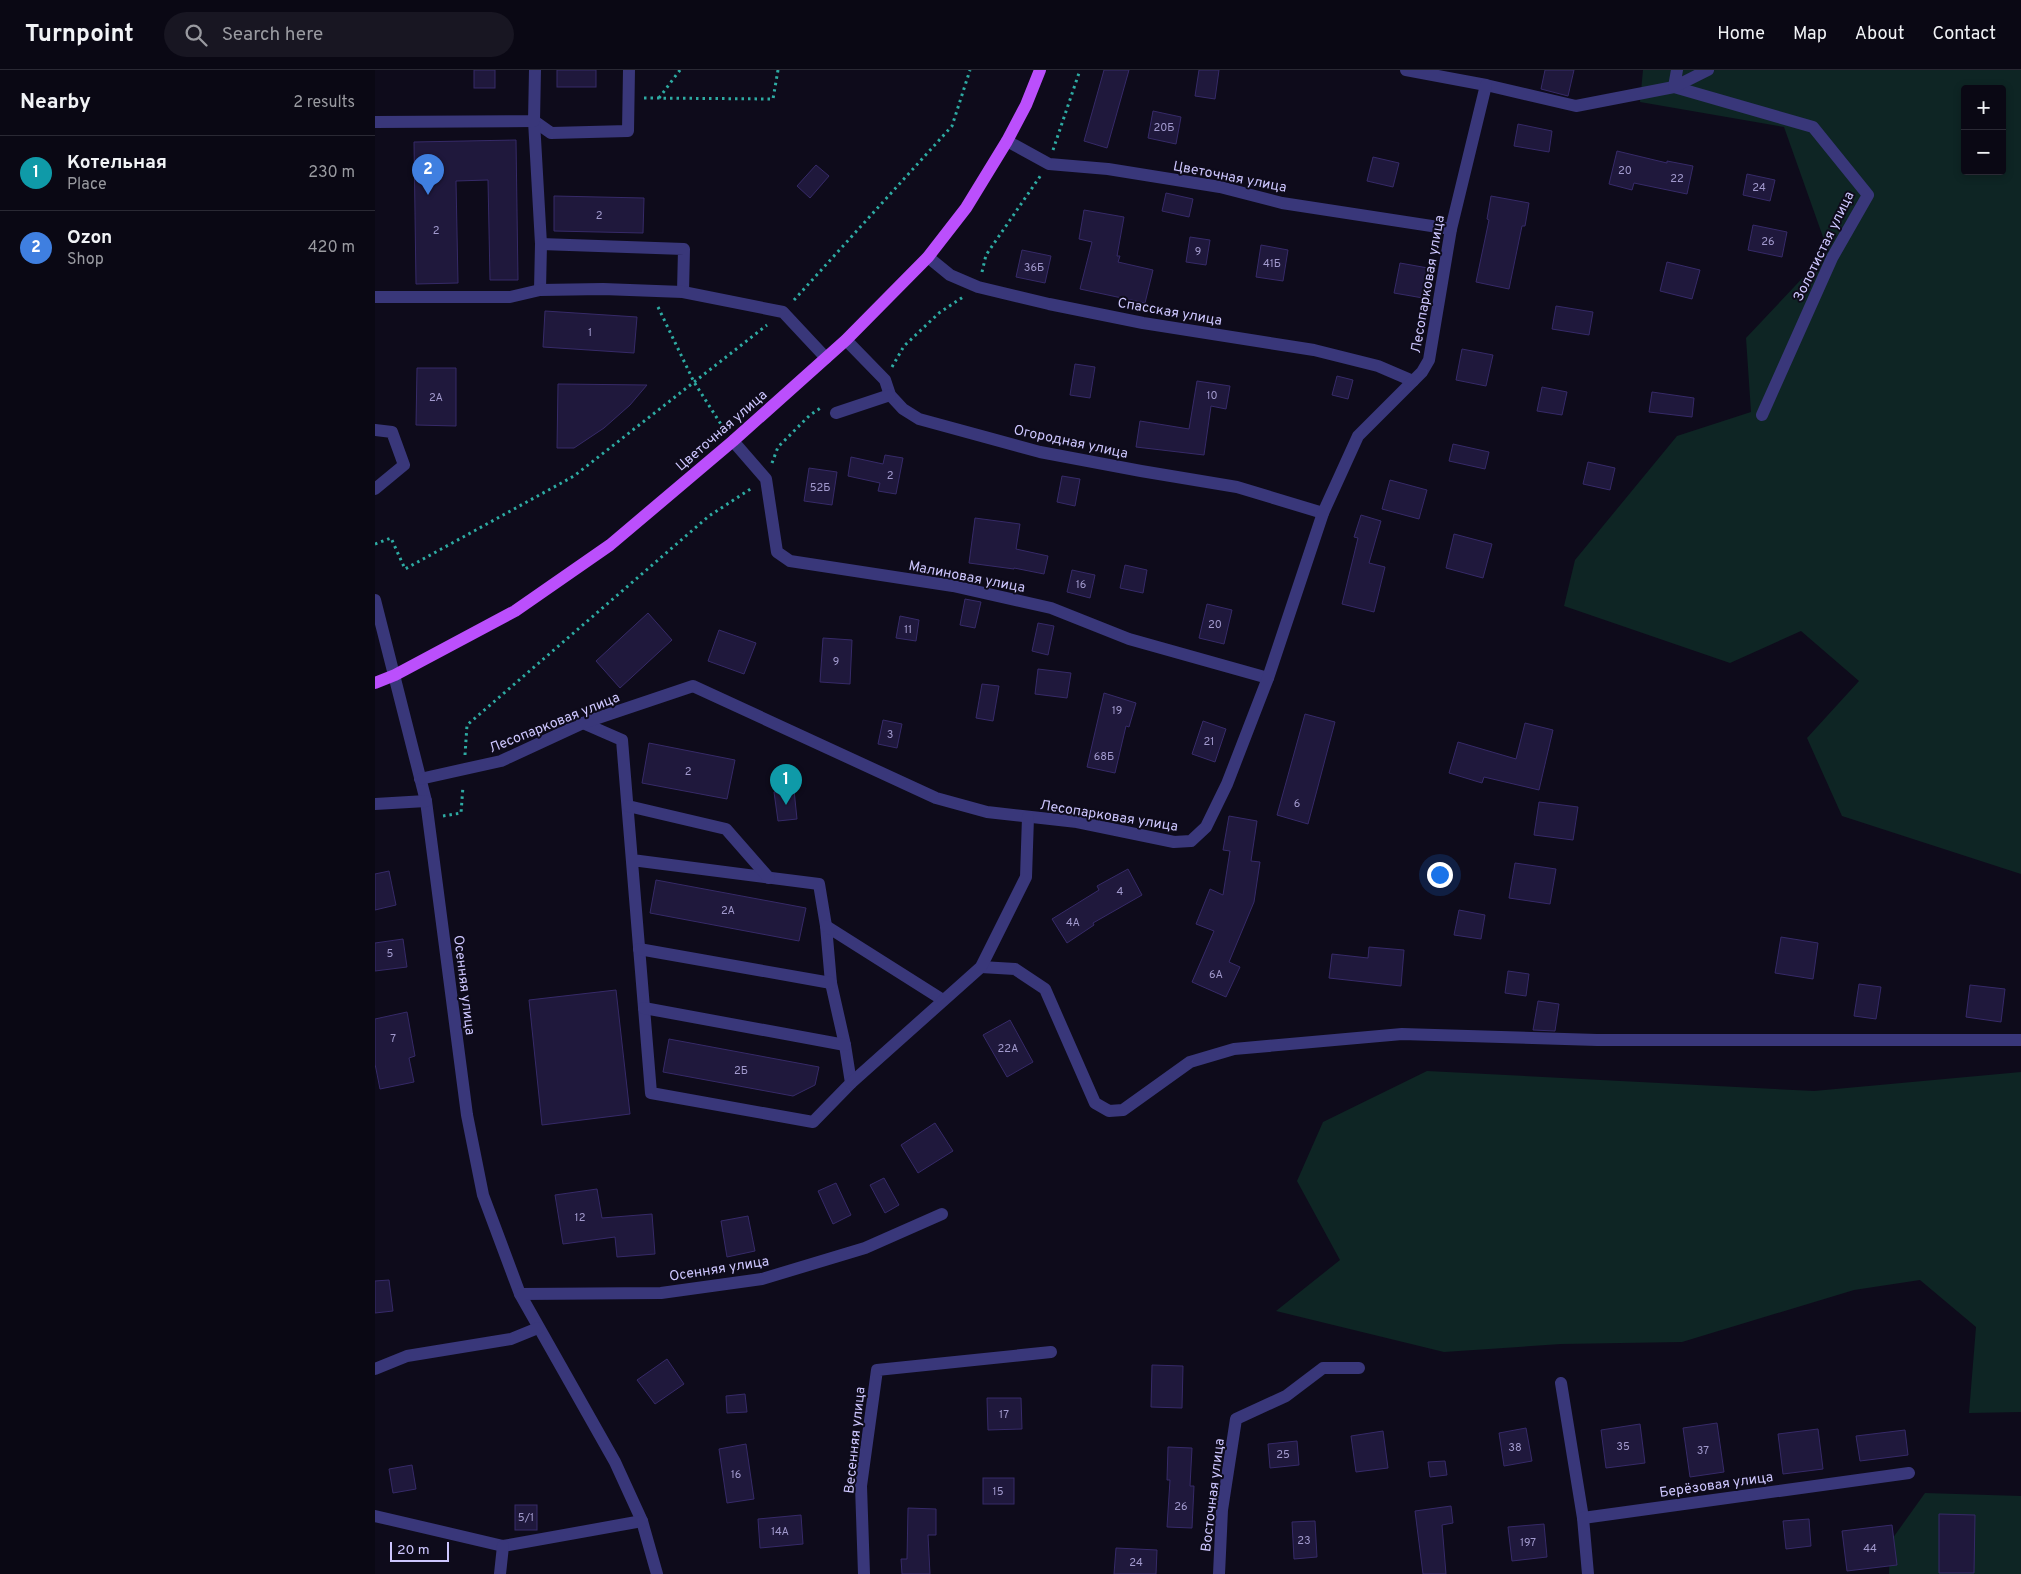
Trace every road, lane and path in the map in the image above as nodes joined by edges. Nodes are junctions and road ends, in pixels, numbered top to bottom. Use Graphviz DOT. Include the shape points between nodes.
graph roads {
  1 [pos="535,70"];
  2 [pos="629,70"];
  3 [pos="680,70"];
  4 [pos="778,70"];
  5 [pos="970,70"];
  6 [pos="1040,70"];
  7 [pos="1406,70"];
  8 [pos="1677,70"];
  9 [pos="1708,70"];
  10 [pos="1486,85"];
  11 [pos="1675,87"];
  12 [pos="641,98"];
  13 [pos="659,98"];
  14 [pos="534,121"];
  15 [pos="375,122"];
  16 [pos="1007,141"];
  17 [pos="1451,229"];
  18 [pos="541,244"];
  19 [pos="928,257"];
  20 [pos="540,290"];
  21 [pos="651,290"];
  22 [pos="683,292"];
  23 [pos="375,298"];
  24 [pos="783,312"];
  25 [pos="846,340"];
  26 [pos="826,358"];
  27 [pos="1413,381"];
  28 [pos="694,382"];
  29 [pos="890,395"];
  30 [pos="836,413"];
  31 [pos="1762,415"];
  32 [pos="375,430"];
  33 [pos="733,441"];
  34 [pos="375,489"];
  35 [pos="1323,514"];
  36 [pos="375,544"];
  37 [pos="375,600"];
  38 [pos="395,675"];
  39 [pos="1268,678"];
  40 [pos="375,683"];
  41 [pos="583,723"];
  42 [pos="420,779"];
  43 [pos="426,801"];
  44 [pos="375,804"];
  45 [pos="627,806"];
  46 [pos="1028,817"];
  47 [pos="632,860"];
  48 [pos="769,878"];
  49 [pos="826,926"];
  50 [pos="639,949"];
  51 [pos="981,967"];
  52 [pos="831,983"];
  53 [pos="943,1000"];
  54 [pos="644,1008"];
  55 [pos="2021,1040"];
  56 [pos="845,1046"];
  57 [pos="851,1083"];
  58 [pos="942,1214"];
  59 [pos="520,1294"];
  60 [pos="538,1328"];
  61 [pos="1051,1352"];
  62 [pos="1359,1368"];
  63 [pos="375,1369"];
  64 [pos="1561,1383"];
  65 [pos="1909,1473"];
  66 [pos="375,1516"];
  67 [pos="1583,1518"];
  68 [pos="642,1521"];
  69 [pos="503,1546"];
  70 [pos="500,1574"];
  71 [pos="657,1574"];
  72 [pos="864,1574"];
  73 [pos="1219,1574"];
  74 [pos="1588,1574"];
  1 -- 14 [label="street"];
  2 -- 14 [label="street" via="628,132 551,132"];
  3 -- 13 [label="path"];
  4 -- 13 [label="path" via="773,99"];
  5 -- 24 [label="path" via="952,126"];
  6 -- 16 [label="main road, Цветочная улица"];
  7 -- 10 [label="street, Золотистая улица"];
  8 -- 11 [label="street"];
  9 -- 11 [label="street"];
  10 -- 11 [label="street, Золотистая улица" via="1576,106"];
  10 -- 17 [label="street, Лесопарковая улица"];
  11 -- 31 [label="street, Золотистая улица" via="1813,127 1868,195 1832,258"];
  12 -- 13 [label="path"];
  14 -- 15 [label="street"];
  14 -- 18 [label="street"];
  16 -- 17 [label="street, Цветочная улица" via="1049,164 1108,169 1220,187 1282,203"];
  16 -- 19 [label="main road, Цветочная улица" via="966,208"];
  17 -- 27 [label="street, Лесопарковая улица" via="1429,360"];
  18 -- 20 [label="street"];
  18 -- 22 [label="street" via="685,249"];
  19 -- 25 [label="main road, Цветочная улица"];
  19 -- 27 [label="street, Спасская улица" via="950,276 978,287 1143,323 1314,350 1378,366"];
  20 -- 21 [label="street"];
  20 -- 23 [label="street" via="510,297"];
  21 -- 22 [label="street"];
  21 -- 28 [label="path"];
  22 -- 24 [label="street"];
  24 -- 26 [label="street"];
  24 -- 28 [label="path"];
  25 -- 26 [label="main road, Цветочная улица"];
  25 -- 29 [label="street, Огородная улица" via="885,380"];
  26 -- 33 [label="main road, Цветочная улица"];
  27 -- 35 [label="street, Лесопарковая улица" via="1358,436"];
  28 -- 33 [label="path"];
  28 -- 36 [label="path" via="574,476 405,569 391,538"];
  29 -- 30 [label="street"];
  29 -- 35 [label="street, Огородная улица" via="903,409 919,418 1021,447 1237,487"];
  32 -- 34 [label="street" via="392,432 404,465"];
  33 -- 38 [label="main road, Цветочная улица" via="610,544 515,611"];
  33 -- 39 [label="street, Малиновая улица" via="766,479 777,552 790,561 953,586 1051,608 1129,639"];
  35 -- 39 [label="street, Лесопарковая улица"];
  37 -- 38 [label="street, Осенняя улица"];
  38 -- 40 [label="main road, Цветочная улица"];
  38 -- 42 [label="street, Осенняя улица"];
  39 -- 46 [label="street, Лесопарковая улица" via="1227,784 1206,827 1191,841 1174,842 1077,822"];
  41 -- 42 [label="street, Лесопарковая улица" via="501,761"];
  41 -- 45 [label="street" via="622,740"];
  41 -- 46 [label="street, Лесопарковая улица" via="693,686 936,798 987,812"];
  42 -- 43 [label="street, Осенняя улица"];
  43 -- 44 [label="street"];
  43 -- 59 [label="street, Осенняя улица" via="467,1115 483,1195"];
  45 -- 47 [label="street"];
  45 -- 48 [label="street" via="726,828"];
  46 -- 51 [label="street" via="1026,877"];
  47 -- 48 [label="street"];
  47 -- 50 [label="street"];
  48 -- 49 [label="street" via="819,884"];
  49 -- 52 [label="street"];
  49 -- 53 [label="street"];
  50 -- 52 [label="street"];
  50 -- 54 [label="street"];
  51 -- 53 [label="street"];
  51 -- 55 [label="street" via="1015,968 1045,990 1095,1103 1109,1111 1123,1110 1190,1062 1234,1049 1402,1034 1597,1040"];
  52 -- 56 [label="street"];
  53 -- 57 [label="street"];
  54 -- 56 [label="street"];
  54 -- 57 [label="street" via="651,1093 813,1122"];
  56 -- 57 [label="street"];
  58 -- 59 [label="street, Осенняя улица" via="865,1248 761,1279 661,1293"];
  59 -- 60 [label="street, Осенняя улица"];
  60 -- 63 [label="street" via="511,1339 407,1356"];
  60 -- 68 [label="street, Осенняя улица" via="606,1445"];
  61 -- 72 [label="street, Весенняя улица" via="877,1370 861,1486"];
  62 -- 73 [label="street, Восточная улица" via="1323,1368 1286,1396 1236,1419 1222,1510"];
  64 -- 67 [label="street"];
  65 -- 67 [label="street, Берёзовая улица"];
  66 -- 69 [label="street"];
  67 -- 74 [label="street"];
  68 -- 69 [label="street"];
  68 -- 71 [label="street, Осенняя улица"];
  69 -- 70 [label="street"];
}
